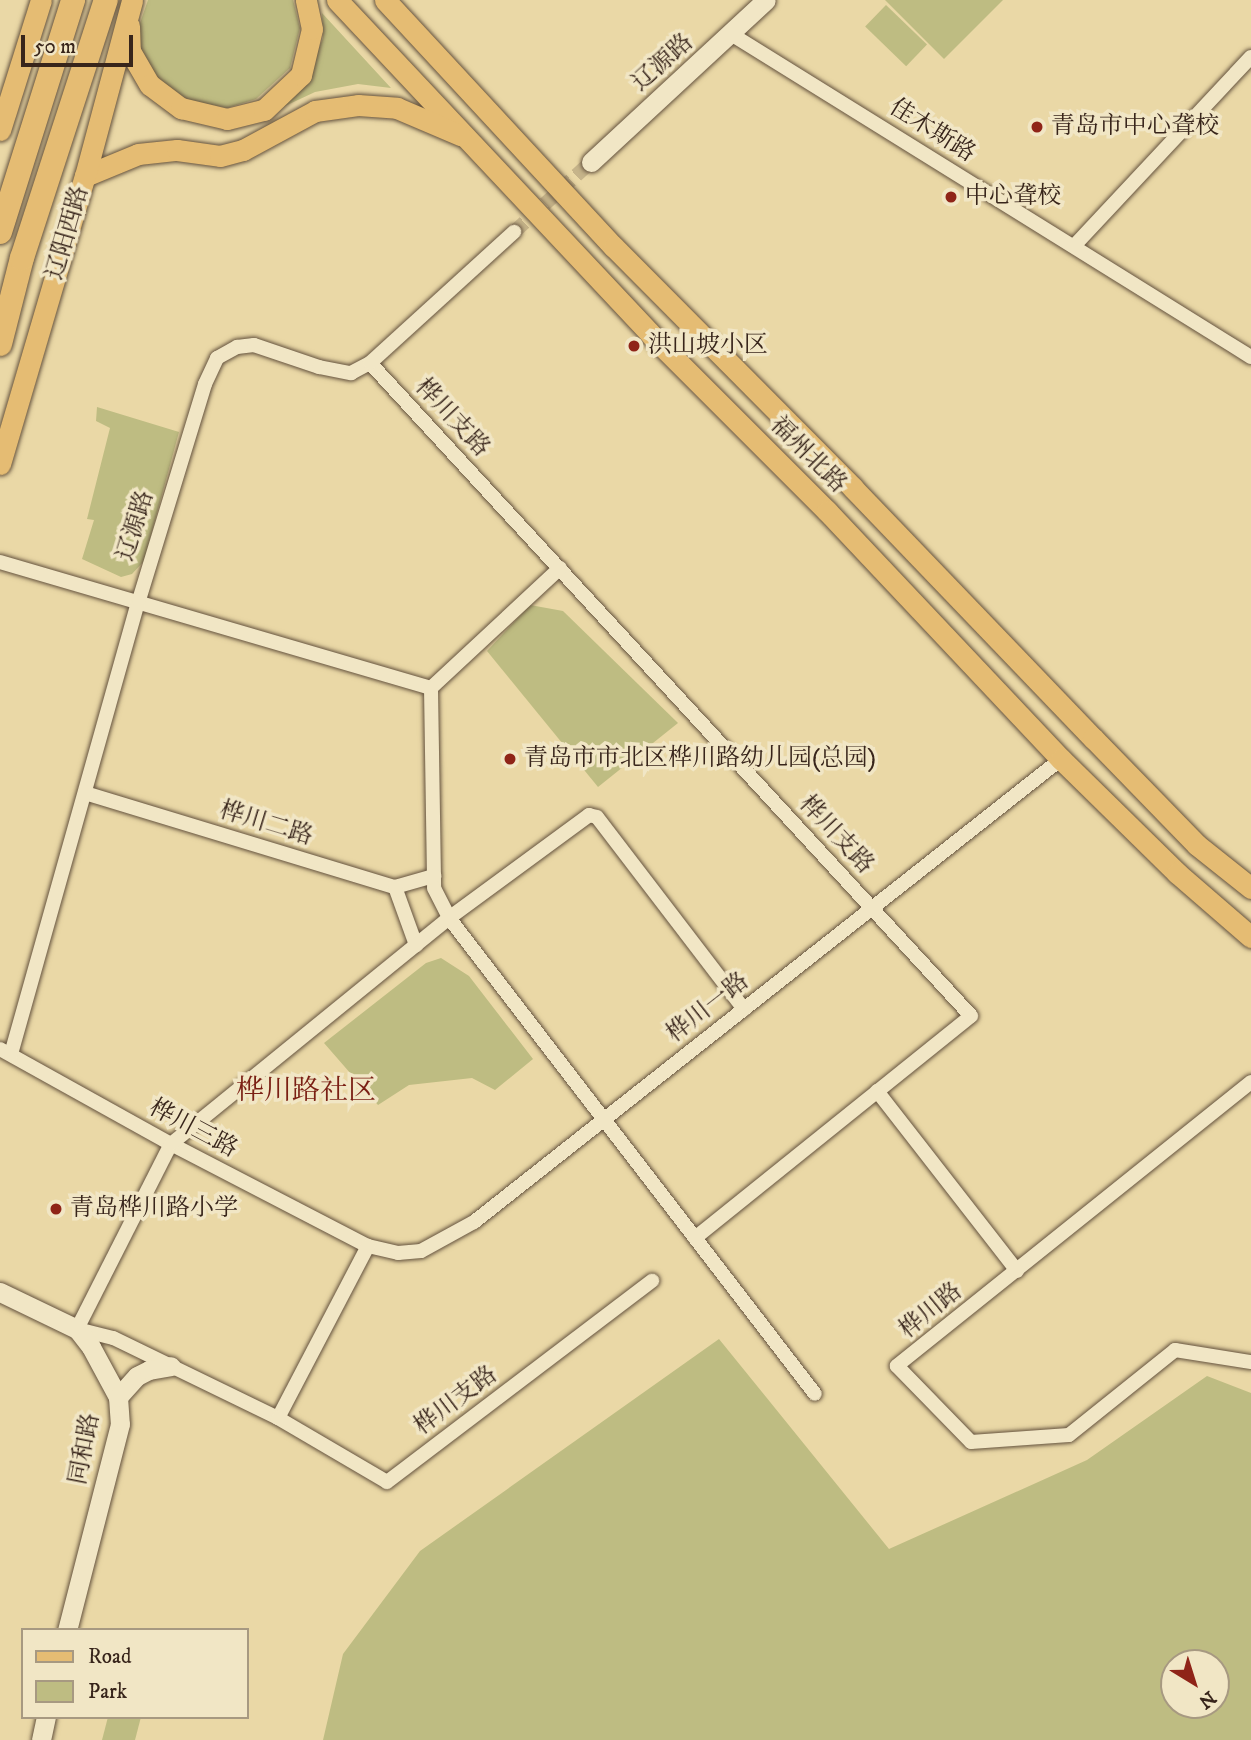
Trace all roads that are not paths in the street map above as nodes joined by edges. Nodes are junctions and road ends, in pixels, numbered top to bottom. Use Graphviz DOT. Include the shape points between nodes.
graph roads {
  1 [pos="73,0"];
  2 [pos="106,0"];
  3 [pos="306,0"];
  4 [pos="337,0"];
  5 [pos="385,0"];
  6 [pos="766,0"];
  7 [pos="39,1"];
  8 [pos="130,6"];
  9 [pos="403,10"];
  10 [pos="731,34"];
  11 [pos="1251,57"];
  12 [pos="0,131"];
  13 [pos="468,138"];
  14 [pos="591,162"];
  15 [pos="85,176"];
  16 [pos="0,232"];
  17 [pos="514,232"];
  18 [pos="1074,246"];
  19 [pos="0,344"];
  20 [pos="1251,357"];
  21 [pos="370,363"];
  22 [pos="0,464"];
  23 [pos="0,562"];
  24 [pos="560,568"];
  25 [pos="139,600"];
  26 [pos="431,688"];
  27 [pos="1061,759"];
  28 [pos="85,793"];
  29 [pos="434,876"];
  30 [pos="395,887"];
  31 [pos="1251,888"];
  32 [pos="873,909"];
  33 [pos="449,918"];
  34 [pos="1251,937"];
  35 [pos="416,945"];
  36 [pos="744,1009"];
  37 [pos="6,1051"];
  38 [pos="1251,1082"];
  39 [pos="877,1091"];
  40 [pos="604,1118"];
  41 [pos="170,1144"];
  42 [pos="695,1238"];
  43 [pos="368,1246"];
  44 [pos="1017,1271"];
  45 [pos="652,1281"];
  46 [pos="0,1292"];
  47 [pos="77,1329"];
  48 [pos="1251,1362"];
  49 [pos="171,1366"];
  50 [pos="815,1394"];
  51 [pos="118,1397"];
  52 [pos="278,1418"];
  53 [pos="68,1628"];
  54 [pos="46,1719"];
  55 [pos="41,1740"];
  1 -- 16 [label="highway"];
  2 -- 19 [label="highway, 辽阳西路" via="22,258"];
  3 -- 8 [label="main road" via="312,29 301,75 264,110 227,119 181,108 150,85 130,51"];
  4 -- 13 [label="main road, 福州北路"];
  5 -- 9 [label="main road, 福州北路"];
  6 -- 10 [label="street, 辽源路"];
  7 -- 12 [label="main road"];
  8 -- 15 [label="main road, 辽阳西路"];
  9 -- 31 [label="main road, 福州北路" via="614,247 1197,845"];
  10 -- 14 [label="street, 辽源路"];
  10 -- 18 [label="street, 佳木斯路"];
  11 -- 18 [label="street"];
  13 -- 15 [label="main road" via="397,108 358,104 315,111 243,150 220,156 177,150 138,155"];
  13 -- 27 [label="main road, 福州北路" via="652,336 827,511"];
  15 -- 22 [label="main road, 辽阳西路"];
  17 -- 21 [label="street, 辽源路"];
  18 -- 20 [label="street, 佳木斯路"];
  21 -- 24 [label="street, 桦川支路"];
  21 -- 25 [label="street, 辽源路" via="351,373 254,345 237,347 217,358"];
  23 -- 25 [label="street"];
  24 -- 26 [label="street"];
  24 -- 32 [label="street, 桦川支路"];
  25 -- 26 [label="street"];
  25 -- 28 [label="street, 辽源路"];
  26 -- 29 [label="street"];
  27 -- 32 [label="street, 桦川一路"];
  27 -- 34 [label="main road, 福州北路" via="1177,873"];
  28 -- 30 [label="street, 桦川二路"];
  28 -- 37 [label="street, 辽源路"];
  29 -- 30 [label="street"];
  29 -- 33 [label="street" via="434,888"];
  30 -- 35 [label="street"];
  32 -- 36 [label="street, 桦川一路"];
  32 -- 39 [label="street, 桦川支路" via="971,1016"];
  33 -- 35 [label="street"];
  33 -- 36 [label="street" via="589,815 597,817"];
  33 -- 40 [label="street"];
  35 -- 41 [label="street"];
  36 -- 40 [label="street, 桦川一路"];
  37 -- 41 [label="street, 桦川三路"];
  38 -- 44 [label="street, 桦川路"];
  39 -- 42 [label="street, 桦川支路"];
  39 -- 44 [label="street"];
  40 -- 42 [label="street"];
  40 -- 43 [label="street, 桦川一路" via="450,1237 421,1251 398,1253"];
  41 -- 43 [label="street, 桦川三路"];
  41 -- 47 [label="street"];
  42 -- 50 [label="street"];
  43 -- 52 [label="street"];
  44 -- 48 [label="street, 桦川路" via="897,1366 971,1442 1069,1435 1175,1350"];
  45 -- 52 [label="street, 桦川支路" via="387,1482"];
  46 -- 47 [label="street, 同和路"];
  47 -- 49 [label="street" via="113,1338"];
  47 -- 51 [label="street, 同和路"];
  49 -- 51 [label="street" via="137,1376"];
  49 -- 52 [label="street"];
  51 -- 53 [label="street, 同和路" via="120,1424"];
  54 -- 55 [label="street"];
}
